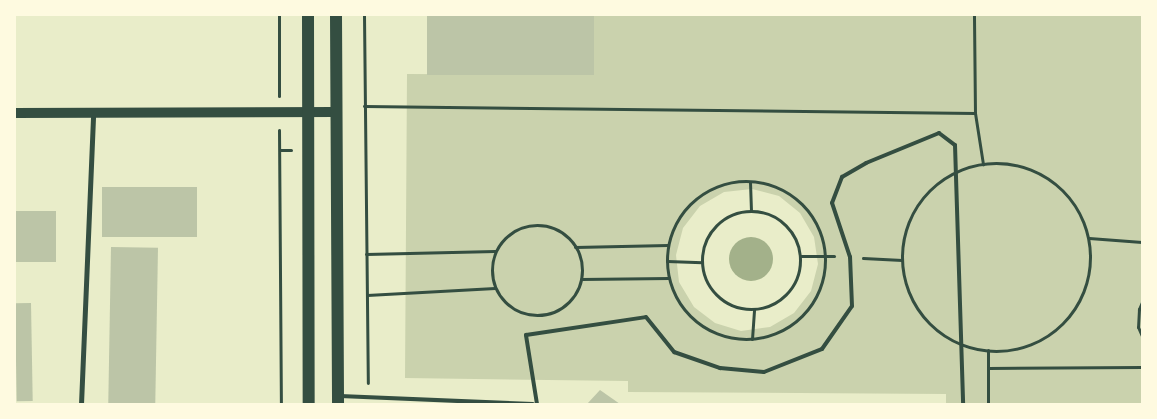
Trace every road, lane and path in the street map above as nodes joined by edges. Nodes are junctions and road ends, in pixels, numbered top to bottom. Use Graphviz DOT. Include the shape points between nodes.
graph roads {
  1 [pos="279,15"];
  2 [pos="308,15"];
  3 [pos="336,15"];
  4 [pos="364,15"];
  5 [pos="974,15"];
  6 [pos="364,106"];
  7 [pos="279,112"];
  8 [pos="308,112"];
  9 [pos="336,112"];
  10 [pos="975,112"];
  11 [pos="15,113"];
  12 [pos="93,114"];
  13 [pos="983,164"];
  14 [pos="956,172"];
  15 [pos="750,182"];
  16 [pos="751,211"];
  17 [pos="1089,238"];
  18 [pos="1142,242"];
  19 [pos="668,245"];
  20 [pos="575,247"];
  21 [pos="495,251"];
  22 [pos="366,254"];
  23 [pos="667,262"];
  24 [pos="702,262"];
  25 [pos="669,278"];
  26 [pos="581,279"];
  27 [pos="495,288"];
  28 [pos="367,295"];
  29 [pos="1142,302"];
  30 [pos="754,309"];
  31 [pos="1142,336"];
  32 [pos="752,339"];
  33 [pos="961,344"];
  34 [pos="988,350"];
  35 [pos="1142,367"];
  36 [pos="988,368"];
  37 [pos="368,397"];
  38 [pos="338,400"];
  39 [pos="81,404"];
  40 [pos="281,404"];
  41 [pos="309,404"];
  42 [pos="535,404"];
  43 [pos="963,404"];
  44 [pos="988,404"];
  1 -- 7 [label="path"];
  2 -- 8 [label="main road"];
  3 -- 9 [label="main road"];
  4 -- 6 [label="path"];
  5 -- 10 [label="path"];
  6 -- 10 [label="path"];
  6 -- 22 [label="path"];
  7 -- 8 [label="main road"];
  7 -- 12 [label="main road"];
  7 -- 40 [label="path"];
  8 -- 9 [label="main road"];
  8 -- 41 [label="main road"];
  9 -- 38 [label="main road"];
  10 -- 13 [label="path"];
  11 -- 12 [label="main road"];
  12 -- 39 [label="street"];
  13 -- 14 [label="path"];
  13 -- 17 [label="path" via="1001,162 1031,168 1058,185 1078,209"];
  14 -- 33 [label="lane"];
  14 -- 33 [label="path" via="942,179 920,201 906,229 902,260 908,291 924,318 948,338"];
  14 -- 42 [label="lane" via="955,145 939,132 866,163 842,177 832,203 850,257 852,306 822,349 764,372 720,368 674,352 646,318 526,335"];
  15 -- 16 [label="path"];
  15 -- 19 [label="path" via="737,181 718,186 700,196 685,209 674,226"];
  15 -- 32 [label="path" via="777,188 809,212 824,249 825,269 820,289 810,307 796,321 780,332"];
  16 -- 24 [label="path" via="733,214 718,224 707,238"];
  16 -- 30 [label="path" via="769,214 785,224 795,238 801,256 799,274 791,290 778,303"];
  17 -- 18 [label="path"];
  17 -- 34 [label="path" via="1090,269 1082,299 1063,325 1038,343 1008,352"];
  19 -- 20 [label="path"];
  19 -- 23 [label="path"];
  20 -- 21 [label="path" via="559,230 541,224 522,226 506,236"];
  20 -- 26 [label="path" via="581,260"];
  21 -- 22 [label="path"];
  21 -- 27 [label="path" via="491,270"];
  22 -- 28 [label="path"];
  23 -- 24 [label="path"];
  23 -- 25 [label="path"];
  24 -- 30 [label="path" via="712,291 725,303"];
  25 -- 26 [label="path"];
  25 -- 32 [label="path" via="687,313 702,326 720,336"];
  26 -- 27 [label="path" via="574,296 560,309 542,315 523,313 507,304"];
  27 -- 28 [label="path"];
  28 -- 37 [label="path"];
  29 -- 31 [label="path" via="1138,309"];
  30 -- 32 [label="path"];
  33 -- 34 [label="path"];
  33 -- 43 [label="lane"];
  34 -- 36 [label="path"];
  35 -- 36 [label="path"];
  36 -- 44 [label="path"];
  37 -- 38 [label="lane"];
  37 -- 42 [label="lane"];
}
